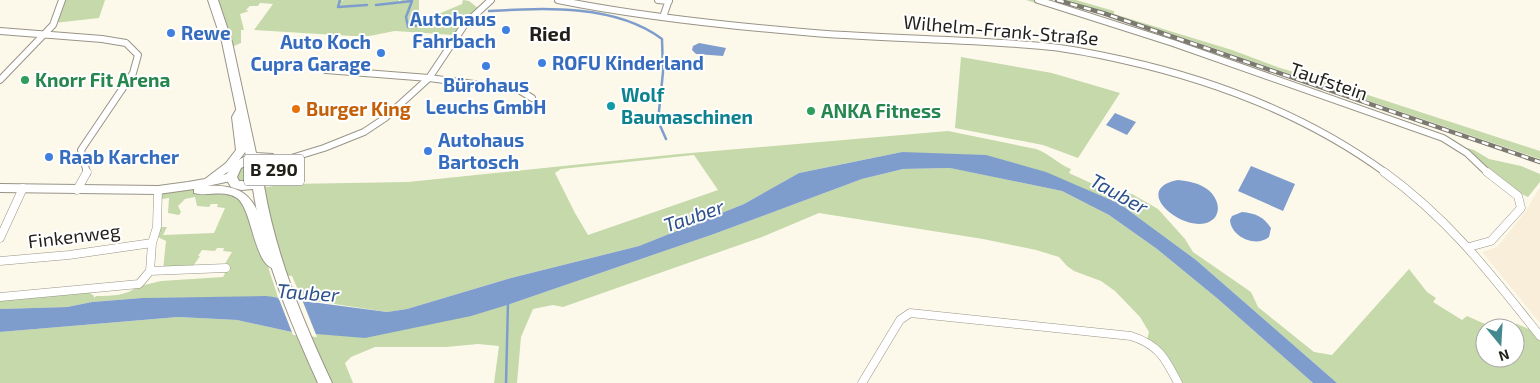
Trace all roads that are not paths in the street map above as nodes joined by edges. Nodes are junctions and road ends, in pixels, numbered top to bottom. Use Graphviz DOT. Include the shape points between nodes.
graph roads {
  1 [pos="62,0"];
  2 [pos="213,0"];
  3 [pos="558,0"];
  4 [pos="658,0"];
  5 [pos="1038,0"];
  6 [pos="487,1"];
  7 [pos="669,1"];
  8 [pos="663,17"];
  9 [pos="0,31"];
  10 [pos="41,36"];
  11 [pos="326,70"];
  12 [pos="429,78"];
  13 [pos="0,80"];
  14 [pos="532,98"];
  15 [pos="240,110"];
  16 [pos="252,158"];
  17 [pos="275,163"];
  18 [pos="231,177"];
  19 [pos="203,184"];
  20 [pos="258,184"];
  21 [pos="0,188"];
  22 [pos="23,188"];
  23 [pos="77,190"];
  24 [pos="158,190"];
  25 [pos="0,238"];
  26 [pos="152,243"];
  27 [pos="1469,247"];
  28 [pos="0,261"];
  29 [pos="226,268"];
  30 [pos="279,270"];
  31 [pos="150,271"];
  32 [pos="0,297"];
  33 [pos="1540,336"];
  34 [pos="325,383"];
  35 [pos="862,383"];
  36 [pos="1178,383"];
  1 -- 10 [label="street" via="53,25"];
  2 -- 15 [label="main road, B 290" via="228,42"];
  3 -- 8 [label="street, Wilhelm-Frank-Straße"];
  4 -- 7 [label="street"];
  5 -- 27 [label="street, Taufstein" via="1173,43 1456,145 1518,196 1521,208 1491,241"];
  6 -- 12 [label="street" via="465,24"];
  7 -- 8 [label="street"];
  8 -- 27 [label="street, Wilhelm-Frank-Straße" via="814,33 1044,46 1152,65 1231,91 1349,148 1413,192"];
  9 -- 10 [label="street"];
  10 -- 13 [label="street"];
  10 -- 23 [label="street" via="126,43 138,55 133,73 81,150 87,173"];
  11 -- 12 [label="street"];
  12 -- 14 [label="street" via="519,90"];
  12 -- 17 [label="street" via="385,118 364,132"];
  15 -- 16 [label="main road, B 290"];
  15 -- 19 [label="street" via="236,117 241,151 238,158"];
  16 -- 17 [label="main road, B 290" via="269,157"];
  16 -- 18 [label="main road, B 290" via="235,168"];
  17 -- 20 [label="main road, B 290" via="274,172"];
  18 -- 19 [label="street"];
  18 -- 20 [label="main road, B 290" via="239,186"];
  19 -- 24 [label="street"];
  20 -- 30 [label="main road, B 290"];
  21 -- 22 [label="street"];
  22 -- 23 [label="street"];
  22 -- 25 [label="street"];
  23 -- 24 [label="street"];
  24 -- 26 [label="street" via="157,227"];
  24 -- 30 [label="street" via="224,188 246,198 252,207 265,256"];
  26 -- 28 [label="street, Finkenweg"];
  26 -- 31 [label="street"];
  27 -- 33 [label="street, Wilhelm-Frank-Straße"];
  29 -- 31 [label="street"];
  30 -- 34 [label="main road, B 290"];
  31 -- 32 [label="street" via="139,284"];
  35 -- 36 [label="street" via="900,320 910,313 1147,340 1161,352"];
}
